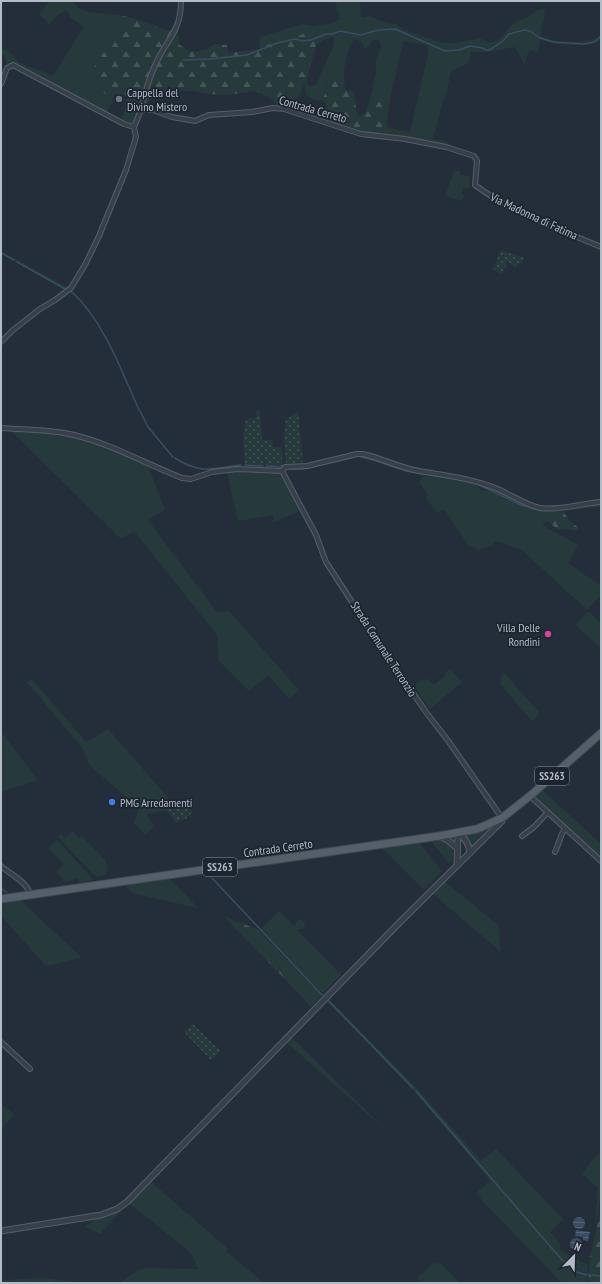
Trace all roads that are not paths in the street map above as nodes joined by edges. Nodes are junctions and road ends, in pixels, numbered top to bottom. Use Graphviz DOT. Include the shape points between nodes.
graph roads {
  1 [pos="181,1"];
  2 [pos="1,84"];
  3 [pos="141,110"];
  4 [pos="134,127"];
  5 [pos="474,156"];
  6 [pos="601,247"];
  7 [pos="1,342"];
  8 [pos="1,428"];
  9 [pos="282,471"];
  10 [pos="601,502"];
  11 [pos="601,733"];
  12 [pos="530,796"];
  13 [pos="548,812"];
  14 [pos="502,818"];
  15 [pos="564,828"];
  16 [pos="458,833"];
  17 [pos="439,836"];
  18 [pos="522,836"];
  19 [pos="457,848"];
  20 [pos="555,852"];
  21 [pos="470,853"];
  22 [pos="601,861"];
  23 [pos="1,866"];
  24 [pos="457,866"];
  25 [pos="30,894"];
  26 [pos="1,899"];
  27 [pos="1,1042"];
  28 [pos="30,1069"];
  29 [pos="1,1231"];
  1 -- 3 [label="street" via="177,29 147,83"];
  2 -- 4 [label="street" via="7,68 13,65"];
  3 -- 4 [label="street"];
  3 -- 5 [label="street, Contrada Cerreto" via="153,110 195,121 209,116 273,108 361,134 405,139 446,147"];
  4 -- 7 [label="street" via="136,137 126,170 99,236 71,288 40,308"];
  5 -- 6 [label="street, Via Madonna di Fatima" via="477,161 475,185 518,211"];
  8 -- 9 [label="street" via="47,430 93,440 182,478 191,479 212,472 237,469"];
  9 -- 10 [label="street" via="285,467 308,466 363,454 418,471 480,482 540,508"];
  9 -- 14 [label="street, Strada Comunale Terronzio" via="316,535 326,562 426,712"];
  11 -- 12 [label="main road, SS263"];
  12 -- 13 [label="street"];
  12 -- 14 [label="main road, SS263"];
  13 -- 15 [label="street"];
  13 -- 18 [label="street"];
  14 -- 16 [label="main road, SS263" via="482,827"];
  14 -- 21 [label="street" via="502,822"];
  15 -- 20 [label="street"];
  15 -- 22 [label="street"];
  16 -- 17 [label="main road, SS263"];
  16 -- 19 [label="street"];
  16 -- 21 [label="street" via="468,843"];
  17 -- 19 [label="street"];
  17 -- 25 [label="main road, Contrada Cerreto / SS263"];
  19 -- 24 [label="street"];
  21 -- 24 [label="street"];
  23 -- 25 [label="street" via="28,889"];
  24 -- 29 [label="street" via="127,1202 101,1215"];
  25 -- 26 [label="main road, Contrada Cerreto / SS263"];
  27 -- 28 [label="street"];
}
